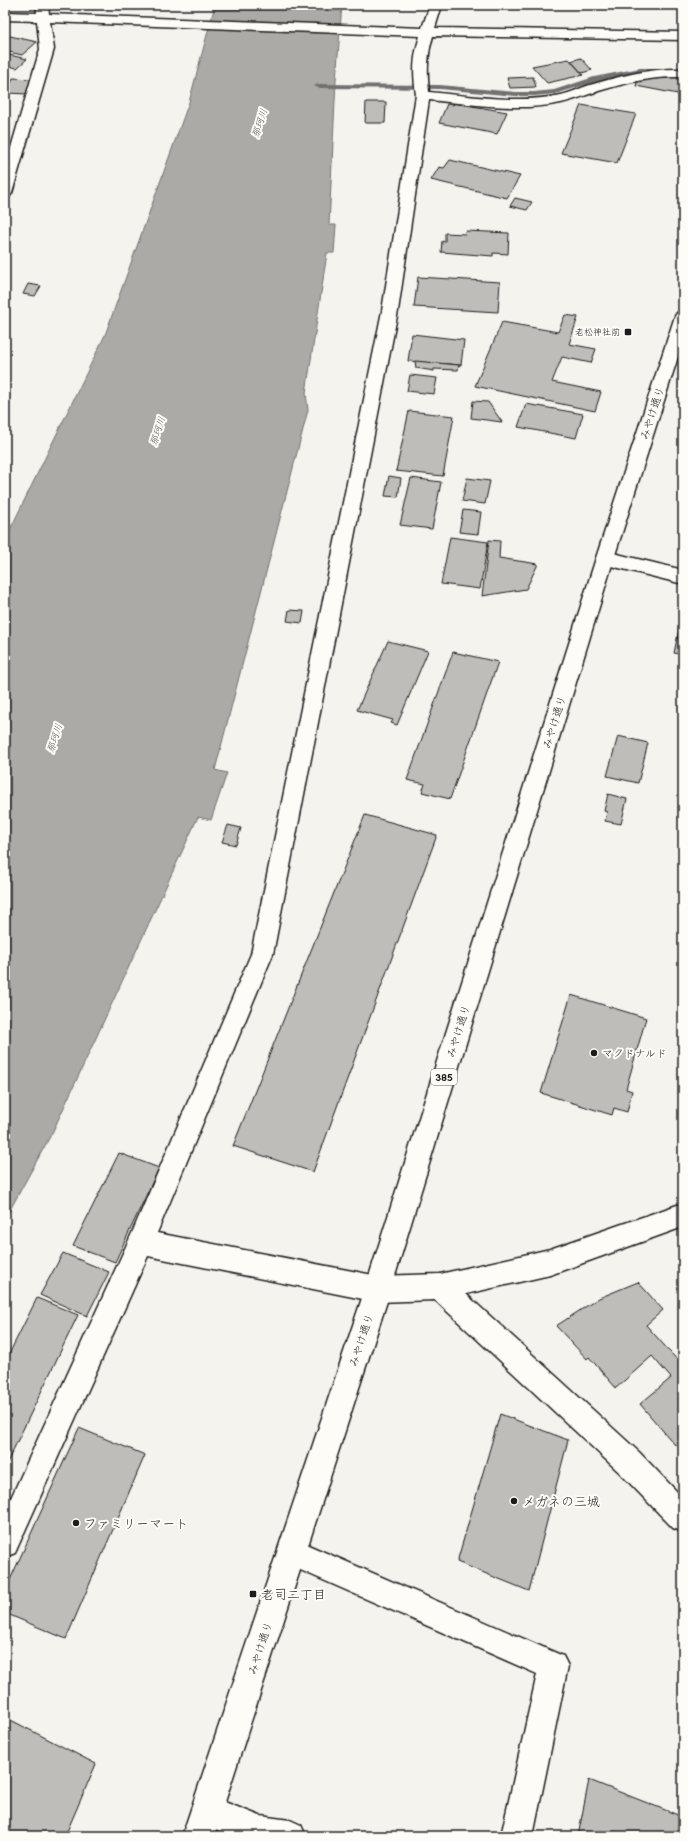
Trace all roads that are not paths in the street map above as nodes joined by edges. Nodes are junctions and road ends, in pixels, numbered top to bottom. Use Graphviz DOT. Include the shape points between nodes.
graph roads {
  1 [pos="436,5"];
  2 [pos="43,11"];
  3 [pos="5,16"];
  4 [pos="421,32"];
  5 [pos="683,36"];
  6 [pos="683,73"];
  7 [pos="423,95"];
  8 [pos="12,147"];
  9 [pos="5,193"];
  10 [pos="683,316"];
  11 [pos="605,558"];
  12 [pos="683,577"];
  13 [pos="683,1215"];
  14 [pos="141,1242"];
  15 [pos="440,1287"];
  16 [pos="378,1289"];
  17 [pos="683,1518"];
  18 [pos="5,1543"];
  19 [pos="292,1552"];
  20 [pos="202,1823"];
  21 [pos="290,1836"];
  22 [pos="517,1836"];
  1 -- 4 [label="main road"];
  2 -- 3 [label="main road"];
  2 -- 4 [label="main road" via="186,22"];
  2 -- 8 [label="main road" via="47,49"];
  4 -- 5 [label="main road"];
  4 -- 7 [label="main road" via="420,72"];
  6 -- 7 [label="main road" via="658,72 556,100 539,102"];
  7 -- 14 [label="main road" via="390,311 262,954"];
  8 -- 9 [label="main road"];
  10 -- 11 [label="main road, みやけ通り / 385"];
  11 -- 12 [label="main road"];
  11 -- 16 [label="main road, みやけ通り / 385"];
  13 -- 15 [label="main road" via="550,1262"];
  14 -- 16 [label="main road"];
  14 -- 18 [label="main road"];
  15 -- 16 [label="main road"];
  15 -- 17 [label="main road" via="629,1462"];
  16 -- 19 [label="main road, みやけ通り / 385"];
  19 -- 20 [label="main road, みやけ通り / 385"];
  19 -- 22 [label="main road" via="553,1666"];
  20 -- 21 [label="main road"];
}
